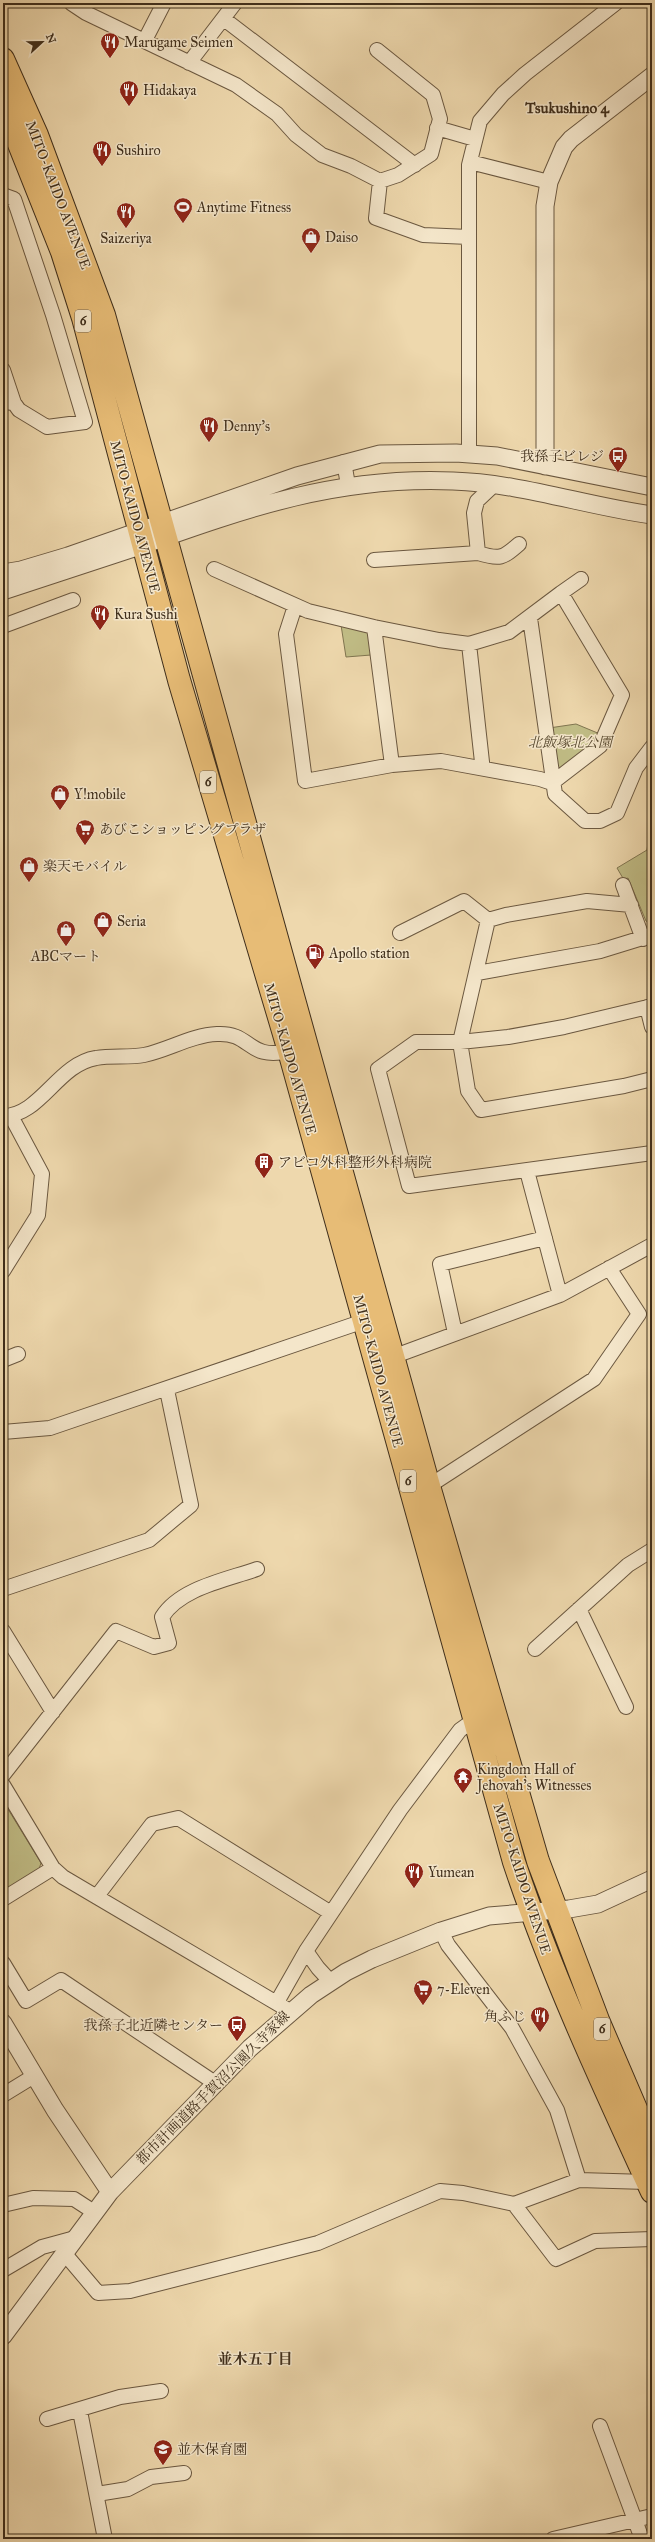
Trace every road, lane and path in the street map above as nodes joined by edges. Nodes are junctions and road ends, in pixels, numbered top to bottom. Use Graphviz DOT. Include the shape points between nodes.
graph roads {
  1 [pos="71,3"];
  2 [pos="164,3"];
  3 [pos="235,3"];
  4 [pos="616,3"];
  5 [pos="224,19"];
  6 [pos="145,40"];
  7 [pos="377,50"];
  8 [pos="3,59"];
  9 [pos="189,63"];
  10 [pos="652,76"];
  11 [pos="3,104"];
  12 [pos="438,128"];
  13 [pos="475,139"];
  14 [pos="470,162"];
  15 [pos="415,165"];
  16 [pos="380,181"];
  17 [pos="549,182"];
  18 [pos="3,195"];
  19 [pos="469,237"];
  20 [pos="3,370"];
  21 [pos="8,402"];
  22 [pos="469,454"];
  23 [pos="344,462"];
  24 [pos="545,466"];
  25 [pos="348,485"];
  26 [pos="494,485"];
  27 [pos="652,487"];
  28 [pos="652,516"];
  29 [pos="163,529"];
  30 [pos="140,538"];
  31 [pos="519,544"];
  32 [pos="478,553"];
  33 [pos="374,560"];
  34 [pos="214,569"];
  35 [pos="3,573"];
  36 [pos="581,579"];
  37 [pos="3,592"];
  38 [pos="561,593"];
  39 [pos="73,600"];
  40 [pos="295,606"];
  41 [pos="530,618"];
  42 [pos="3,626"];
  43 [pos="374,627"];
  44 [pos="469,644"];
  45 [pos="652,747"];
  46 [pos="482,762"];
  47 [pos="392,765"];
  48 [pos="552,783"];
  49 [pos="623,885"];
  50 [pos="631,905"];
  51 [pos="488,920"];
  52 [pos="400,933"];
  53 [pos="647,937"];
  54 [pos="477,973"];
  55 [pos="650,1006"];
  56 [pos="652,1027"];
  57 [pos="460,1042"];
  58 [pos="289,1051"];
  59 [pos="652,1079"];
  60 [pos="7,1116"];
  61 [pos="652,1153"];
  62 [pos="527,1171"];
  63 [pos="545,1238"];
  64 [pos="652,1245"];
  65 [pos="609,1268"];
  66 [pos="3,1271"];
  67 [pos="560,1295"];
  68 [pos="364,1322"];
  69 [pos="456,1332"];
  70 [pos="18,1354"];
  71 [pos="395,1356"];
  72 [pos="3,1360"];
  73 [pos="167,1390"];
  74 [pos="3,1432"];
  75 [pos="429,1486"];
  76 [pos="652,1550"];
  77 [pos="257,1569"];
  78 [pos="3,1589"];
  79 [pos="579,1609"];
  80 [pos="3,1631"];
  81 [pos="535,1649"];
  82 [pos="626,1707"];
  83 [pos="53,1712"];
  84 [pos="474,1720"];
  85 [pos="3,1775"];
  86 [pos="3,1785"];
  87 [pos="53,1868"];
  88 [pos="652,1880"];
  89 [pos="97,1896"];
  90 [pos="3,1900"];
  91 [pos="556,1910"];
  92 [pos="530,1911"];
  93 [pos="331,1913"];
  94 [pos="441,1931"];
  95 [pos="306,1951"];
  96 [pos="3,1963"];
  97 [pos="330,1981"];
  98 [pos="284,2007"];
  99 [pos="3,2023"];
  100 [pos="34,2076"];
  101 [pos="215,2083"];
  102 [pos="5,2089"];
  103 [pos="652,2146"];
  104 [pos="579,2180"];
  105 [pos="650,2187"];
  106 [pos="110,2192"];
  107 [pos="3,2204"];
  108 [pos="514,2204"];
  109 [pos="94,2212"];
  110 [pos="75,2238"];
  111 [pos="652,2239"];
  112 [pos="65,2254"];
  113 [pos="3,2270"];
  114 [pos="3,2336"];
  115 [pos="161,2391"];
  116 [pos="80,2410"];
  117 [pos="47,2420"];
  118 [pos="600,2426"];
  119 [pos="184,2473"];
  120 [pos="97,2494"];
  121 [pos="652,2516"];
  122 [pos="636,2520"];
  123 [pos="105,2539"];
  124 [pos="553,2539"];
  125 [pos="642,2539"];
  1 -- 6 [label="street" via="86,13"];
  2 -- 6 [label="street"];
  3 -- 5 [label="street"];
  4 -- 13 [label="street" via="524,74 503,94 480,121"];
  5 -- 9 [label="street"];
  5 -- 15 [label="street"];
  6 -- 9 [label="street"];
  7 -- 12 [label="street" via="433,95 440,119"];
  8 -- 29 [label="highway, MITO-KAIDO AVENUE / 6" via="37,135 104,315"];
  9 -- 16 [label="street" via="236,85 277,114 296,135 322,155"];
  10 -- 17 [label="street" via="571,139 564,147"];
  11 -- 30 [label="highway, MITO-KAIDO AVENUE / 6" via="62,252 83,318"];
  12 -- 13 [label="street"];
  12 -- 15 [label="street" via="431,154"];
  13 -- 14 [label="street"];
  14 -- 17 [label="street"];
  14 -- 19 [label="street"];
  15 -- 16 [label="street" via="398,175"];
  16 -- 19 [label="street" via="376,218 423,234"];
  17 -- 24 [label="street" via="545,206 544,259"];
  18 -- 21 [label="street" via="14,199 85,422 47,427"];
  19 -- 22 [label="street"];
  20 -- 21 [label="street"];
  22 -- 23 [label="street" via="380,454"];
  22 -- 24 [label="street" via="497,456"];
  23 -- 25 [label="street"];
  23 -- 29 [label="street"];
  24 -- 27 [label="street"];
  25 -- 26 [label="street" via="426,480"];
  25 -- 29 [label="street"];
  26 -- 28 [label="street"];
  26 -- 32 [label="street" via="477,501 474,513"];
  29 -- 30 [label="street"];
  29 -- 71 [label="highway, MITO-KAIDO AVENUE / 6"];
  30 -- 35 [label="street"];
  30 -- 37 [label="street"];
  30 -- 58 [label="highway, MITO-KAIDO AVENUE / 6" via="210,788"];
  31 -- 32 [label="street" via="505,557 492,558"];
  32 -- 33 [label="street"];
  34 -- 40 [label="street"];
  36 -- 38 [label="street"];
  38 -- 41 [label="street"];
  38 -- 48 [label="street" via="622,695 600,746"];
  39 -- 42 [label="street"];
  40 -- 43 [label="street"];
  40 -- 47 [label="street" via="286,634 305,781"];
  41 -- 44 [label="street" via="509,632"];
  41 -- 48 [label="street"];
  43 -- 44 [label="street"];
  43 -- 47 [label="street"];
  44 -- 46 [label="street"];
  45 -- 48 [label="street" via="636,768 617,813 600,821 585,821 555,794"];
  47 -- 48 [label="street" via="441,761"];
  49 -- 50 [label="street"];
  50 -- 51 [label="street" via="587,901"];
  50 -- 53 [label="street"];
  51 -- 52 [label="street" via="464,901"];
  51 -- 54 [label="street"];
  53 -- 54 [label="street" via="600,952"];
  54 -- 57 [label="street"];
  55 -- 56 [label="street"];
  55 -- 57 [label="street" via="564,1027"];
  57 -- 59 [label="street" via="468,1091 481,1110"];
  57 -- 62 [label="street" via="416,1042 378,1069 410,1186"];
  58 -- 60 [label="street" via="268,1054 255,1050 241,1038 230,1034 215,1034 144,1055 95,1058 71,1068 25,1110"];
  58 -- 68 [label="highway, MITO-KAIDO AVENUE / 6"];
  60 -- 66 [label="street" via="42,1174 38,1215"];
  61 -- 62 [label="street"];
  62 -- 63 [label="street"];
  63 -- 67 [label="street"];
  63 -- 69 [label="street" via="440,1264"];
  64 -- 65 [label="street"];
  65 -- 67 [label="street"];
  65 -- 75 [label="street" via="639,1314 594,1379"];
  67 -- 69 [label="street"];
  68 -- 73 [label="street"];
  68 -- 84 [label="highway, MITO-KAIDO AVENUE / 6"];
  69 -- 71 [label="street"];
  70 -- 72 [label="street"];
  71 -- 75 [label="highway, MITO-KAIDO AVENUE / 6"];
  73 -- 74 [label="street" via="50,1428"];
  73 -- 78 [label="street" via="191,1505 149,1540"];
  75 -- 91 [label="highway, MITO-KAIDO AVENUE / 6" via="538,1861"];
  76 -- 79 [label="street" via="628,1565"];
  77 -- 83 [label="street" via="190,1593 169,1606 162,1617 169,1643 154,1647 116,1631"];
  79 -- 81 [label="street"];
  79 -- 82 [label="street"];
  80 -- 83 [label="street"];
  83 -- 85 [label="street"];
  84 -- 92 [label="highway, MITO-KAIDO AVENUE / 6"];
  84 -- 93 [label="street" via="460,1730 400,1810"];
  86 -- 87 [label="street"];
  87 -- 89 [label="street"];
  87 -- 90 [label="street"];
  88 -- 91 [label="street, 都市計画道路手賀沼公園久寺家線" via="598,1904"];
  89 -- 93 [label="street" via="152,1824 178,1818"];
  89 -- 98 [label="street"];
  91 -- 92 [label="street, 都市計画道路手賀沼公園久寺家線"];
  91 -- 103 [label="highway, MITO-KAIDO AVENUE / 6" via="598,2020"];
  92 -- 94 [label="street, 都市計画道路手賀沼公園久寺家線" via="489,1916"];
  92 -- 105 [label="highway, MITO-KAIDO AVENUE / 6" via="578,2032"];
  93 -- 95 [label="street"];
  94 -- 97 [label="street, 都市計画道路手賀沼公園久寺家線" via="372,1959"];
  94 -- 104 [label="street" via="448,1944 512,2028 558,2110"];
  95 -- 97 [label="street"];
  95 -- 98 [label="street"];
  96 -- 101 [label="street" via="26,2001 61,1980"];
  97 -- 98 [label="street, 都市計画道路手賀沼公園久寺家線"];
  98 -- 101 [label="street, 都市計画道路手賀沼公園久寺家線"];
  99 -- 100 [label="street"];
  100 -- 102 [label="street"];
  100 -- 106 [label="street"];
  101 -- 106 [label="street, 都市計画道路手賀沼公園久寺家線"];
  104 -- 105 [label="street"];
  104 -- 108 [label="street"];
  106 -- 109 [label="street, 都市計画道路手賀沼公園久寺家線"];
  107 -- 109 [label="street" via="33,2198 74,2200"];
  108 -- 111 [label="street" via="556,2259 595,2241"];
  108 -- 112 [label="street" via="463,2193 440,2191 318,2243 130,2291 98,2293"];
  109 -- 110 [label="street, 都市計画道路手賀沼公園久寺家線"];
  110 -- 112 [label="street, 都市計画道路手賀沼公園久寺家線"];
  110 -- 113 [label="street" via="42,2246"];
  112 -- 114 [label="street, 都市計画道路手賀沼公園久寺家線"];
  115 -- 116 [label="street" via="120,2397"];
  116 -- 117 [label="street"];
  116 -- 120 [label="street"];
  118 -- 122 [label="street"];
  119 -- 120 [label="street" via="150,2477 128,2489"];
  120 -- 123 [label="street"];
  121 -- 122 [label="street"];
  122 -- 124 [label="street"];
  122 -- 125 [label="street"];
}
